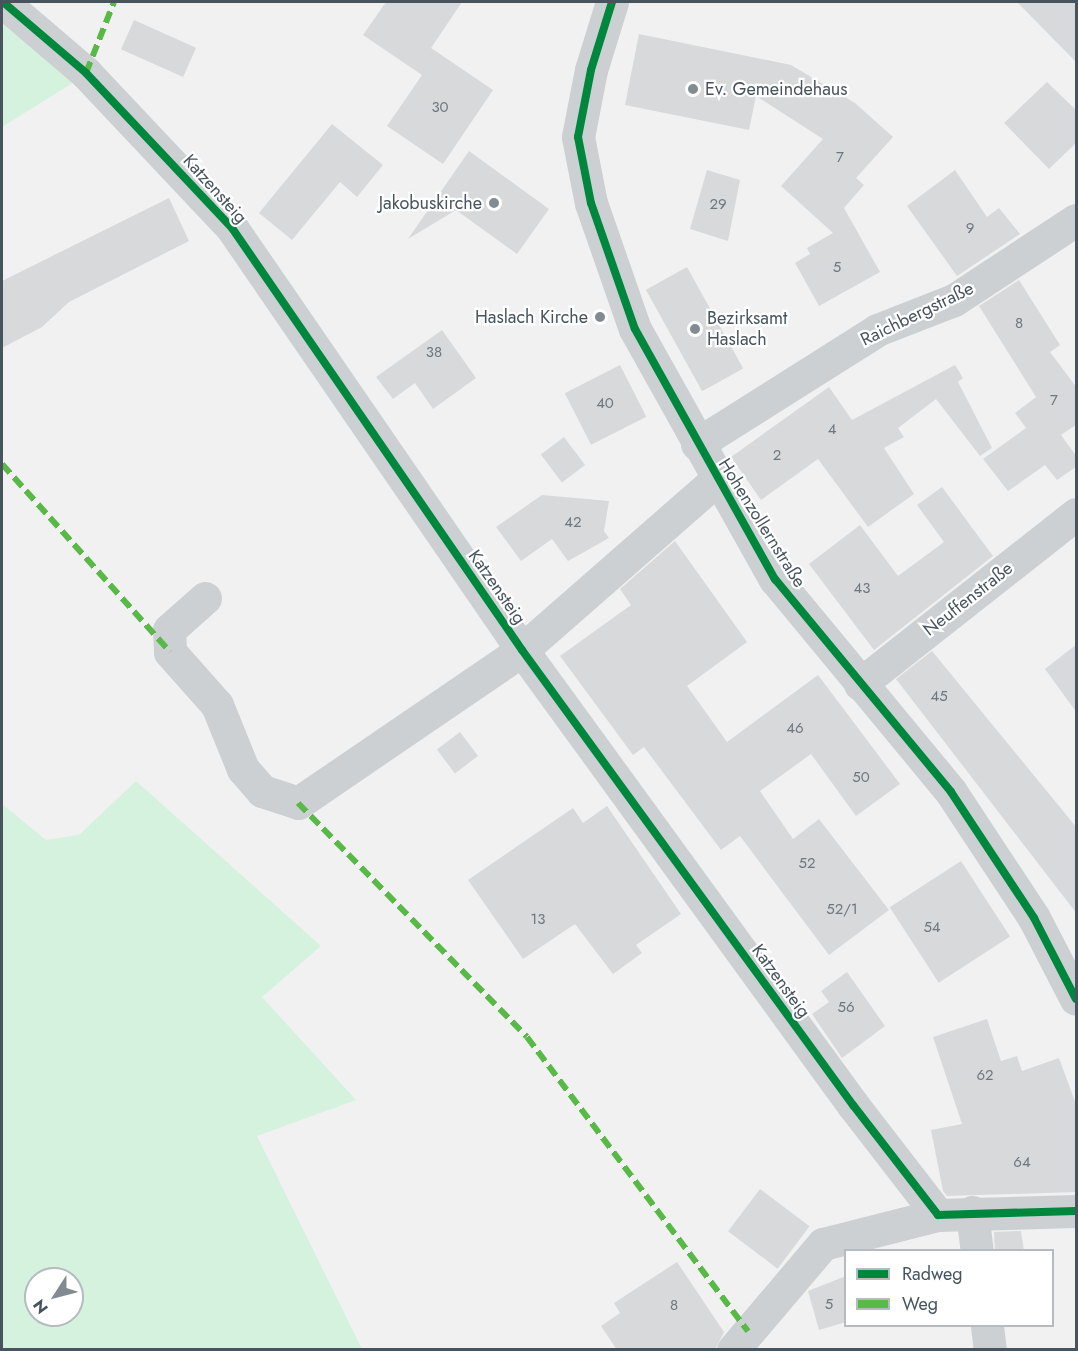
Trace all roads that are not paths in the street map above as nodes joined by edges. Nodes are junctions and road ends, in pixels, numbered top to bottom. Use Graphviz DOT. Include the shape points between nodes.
graph roads {
  1 [pos="3,2"];
  2 [pos="612,2"];
  3 [pos="1077,220"];
  4 [pos="697,444"];
  5 [pos="717,479"];
  6 [pos="1077,514"];
  7 [pos="205,598"];
  8 [pos="522,650"];
  9 [pos="860,684"];
  10 [pos="1077,999"];
  11 [pos="1077,1211"];
  12 [pos="972,1212"];
  13 [pos="938,1215"];
  14 [pos="977,1249"];
  15 [pos="987,1327"];
  16 [pos="732,1350"];
  17 [pos="990,1350"];
  1 -- 8 [label="street, Katzensteig" via="86,73 232,228"];
  2 -- 4 [label="street, Hohenzollernstraße" via="594,58 578,137 591,202 635,329"];
  3 -- 4 [label="street, Raichbergstraße" via="954,300 877,330"];
  4 -- 5 [label="street, Hohenzollernstraße"];
  5 -- 8 [label="street"];
  5 -- 9 [label="street, Hohenzollernstraße" via="775,579"];
  6 -- 9 [label="street, Neuffenstraße"];
  7 -- 8 [label="street" via="169,630 170,652 217,705 243,769 262,791 298,803"];
  8 -- 13 [label="street, Katzensteig" via="853,1105"];
  9 -- 10 [label="street, Hohenzollernstraße" via="951,792 1034,918"];
  11 -- 12 [label="street"];
  12 -- 13 [label="street"];
  12 -- 14 [label="street"];
  13 -- 16 [label="street" via="823,1244"];
  15 -- 17 [label="street"];
}
